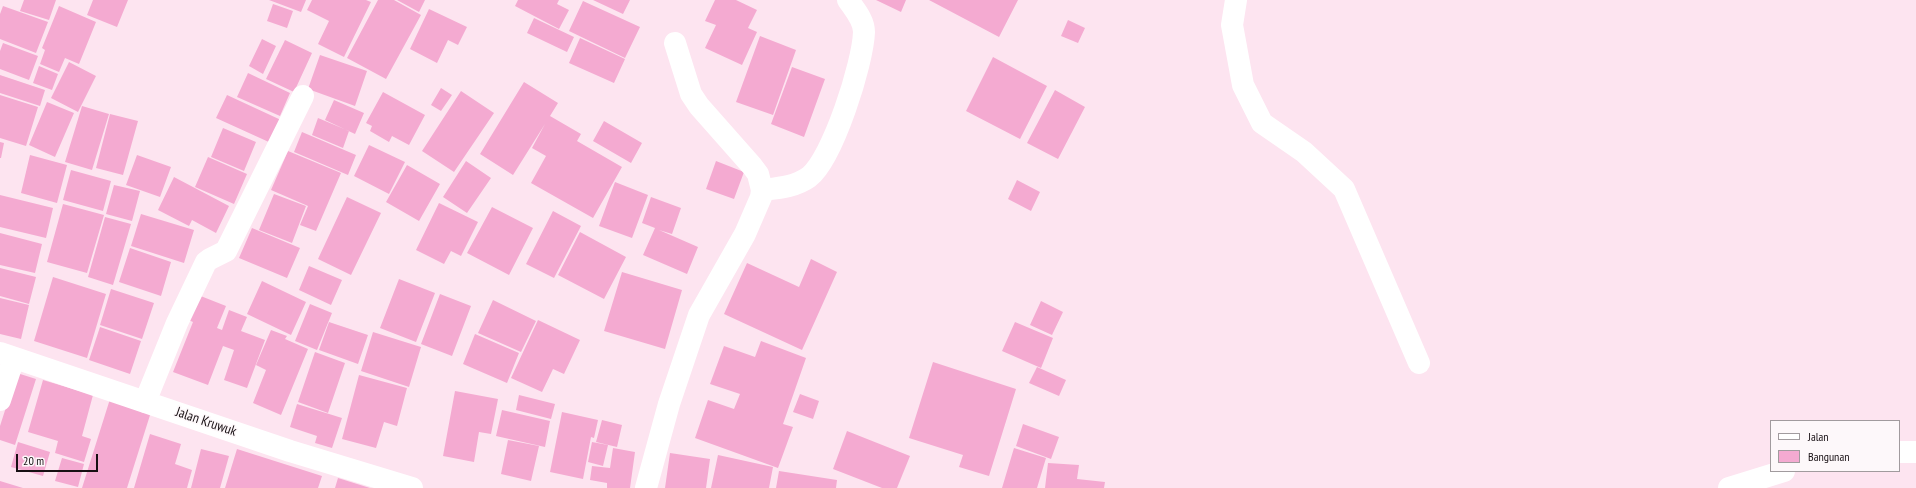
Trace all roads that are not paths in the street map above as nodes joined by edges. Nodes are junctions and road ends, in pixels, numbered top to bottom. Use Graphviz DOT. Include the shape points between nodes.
graph roads {
  1 [pos="848,0"];
  2 [pos="1236,0"];
  3 [pos="675,43"];
  4 [pos="303,96"];
  5 [pos="762,190"];
  6 [pos="7,355"];
  7 [pos="1419,363"];
  8 [pos="0,400"];
  9 [pos="146,402"];
  10 [pos="1900,452"];
  11 [pos="1916,452"];
  12 [pos="1781,472"];
  13 [pos="412,488"];
  14 [pos="646,488"];
  15 [pos="1729,488"];
  1 -- 5 [label="street" via="862,20 864,32 859,62 843,116 822,160 809,176 786,188"];
  2 -- 7 [label="street" via="1232,25 1243,85 1262,123 1304,152 1344,188"];
  3 -- 5 [label="street" via="691,94 758,174"];
  4 -- 9 [label="street" via="226,251 206,262 177,323"];
  5 -- 14 [label="street" via="745,234 699,315 669,404"];
  6 -- 8 [label="street"];
  6 -- 9 [label="street, Jalan Kruwuk"];
  9 -- 13 [label="street, Jalan Kruwuk" via="290,451"];
  10 -- 11 [label="street"];
  12 -- 15 [label="street"];
}
